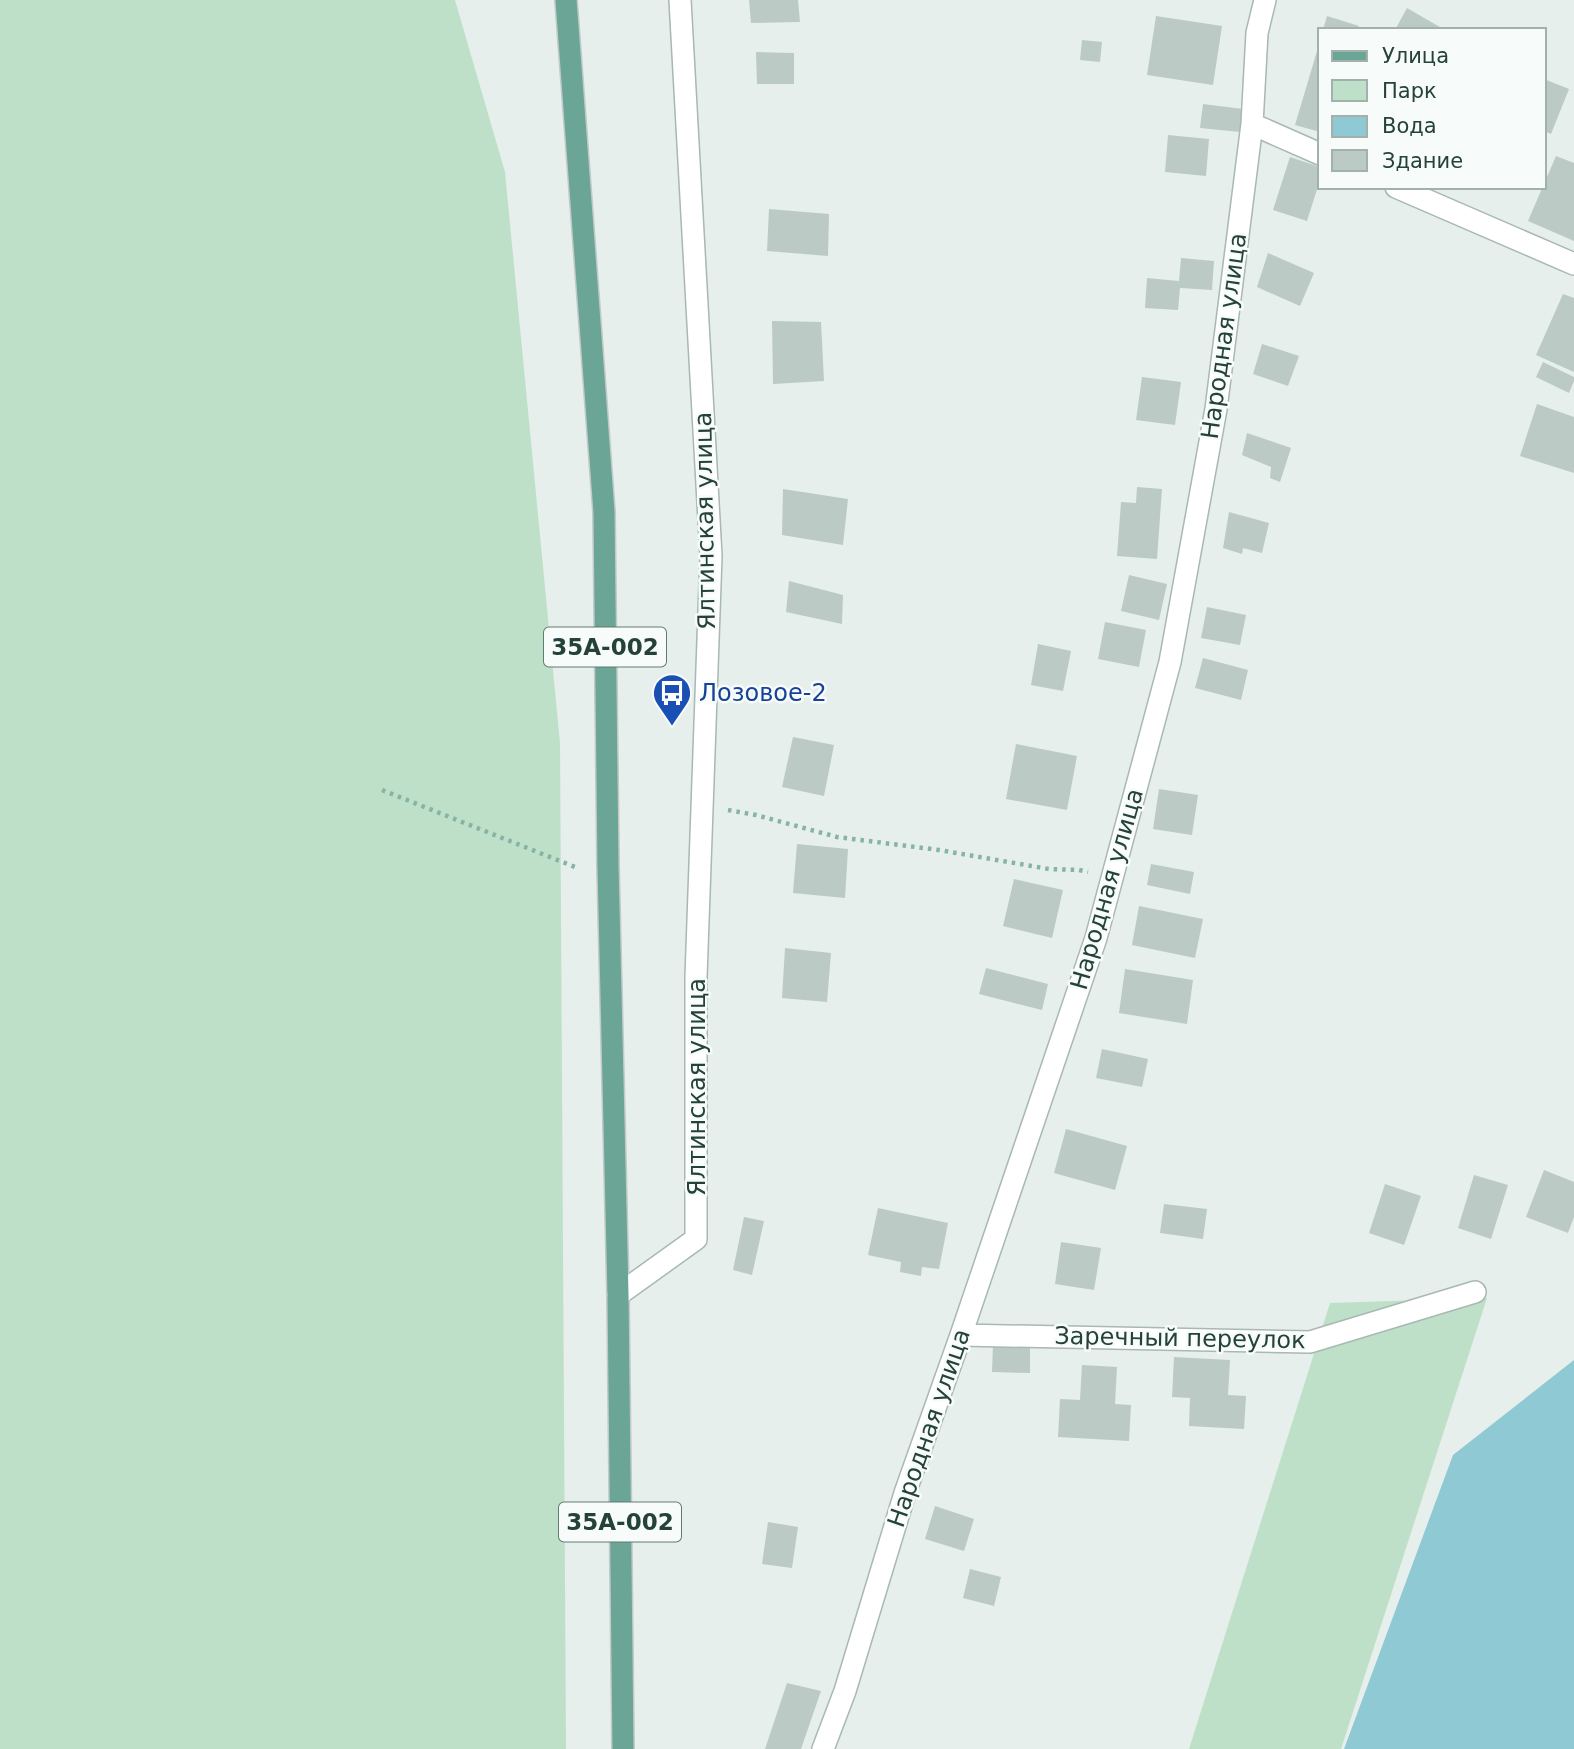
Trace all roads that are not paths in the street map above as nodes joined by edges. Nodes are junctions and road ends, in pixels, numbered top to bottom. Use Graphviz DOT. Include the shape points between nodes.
graph roads {
  1 [pos="566,0"];
  2 [pos="680,0"];
  3 [pos="1265,0"];
  4 [pos="1252,124"];
  5 [pos="1318,153"];
  6 [pos="1401,189"];
  7 [pos="1574,264"];
  8 [pos="1475,1292"];
  9 [pos="618,1295"];
  10 [pos="961,1335"];
  11 [pos="623,1749"];
  12 [pos="823,1749"];
  1 -- 9 [label="main road, 35А-002" via="604,512"];
  2 -- 9 [label="street, Ялтинская улица" via="711,556 696,978 696,1239"];
  3 -- 4 [label="street, Народная улица" via="1257,33"];
  4 -- 5 [label="street"];
  4 -- 10 [label="street, Народная улица" via="1216,409 1170,662 1096,938"];
  6 -- 7 [label="street"];
  8 -- 10 [label="street, Заречный переулок" via="1310,1342"];
  9 -- 11 [label="main road, 35А-002"];
  10 -- 12 [label="street, Народная улица"];
}
